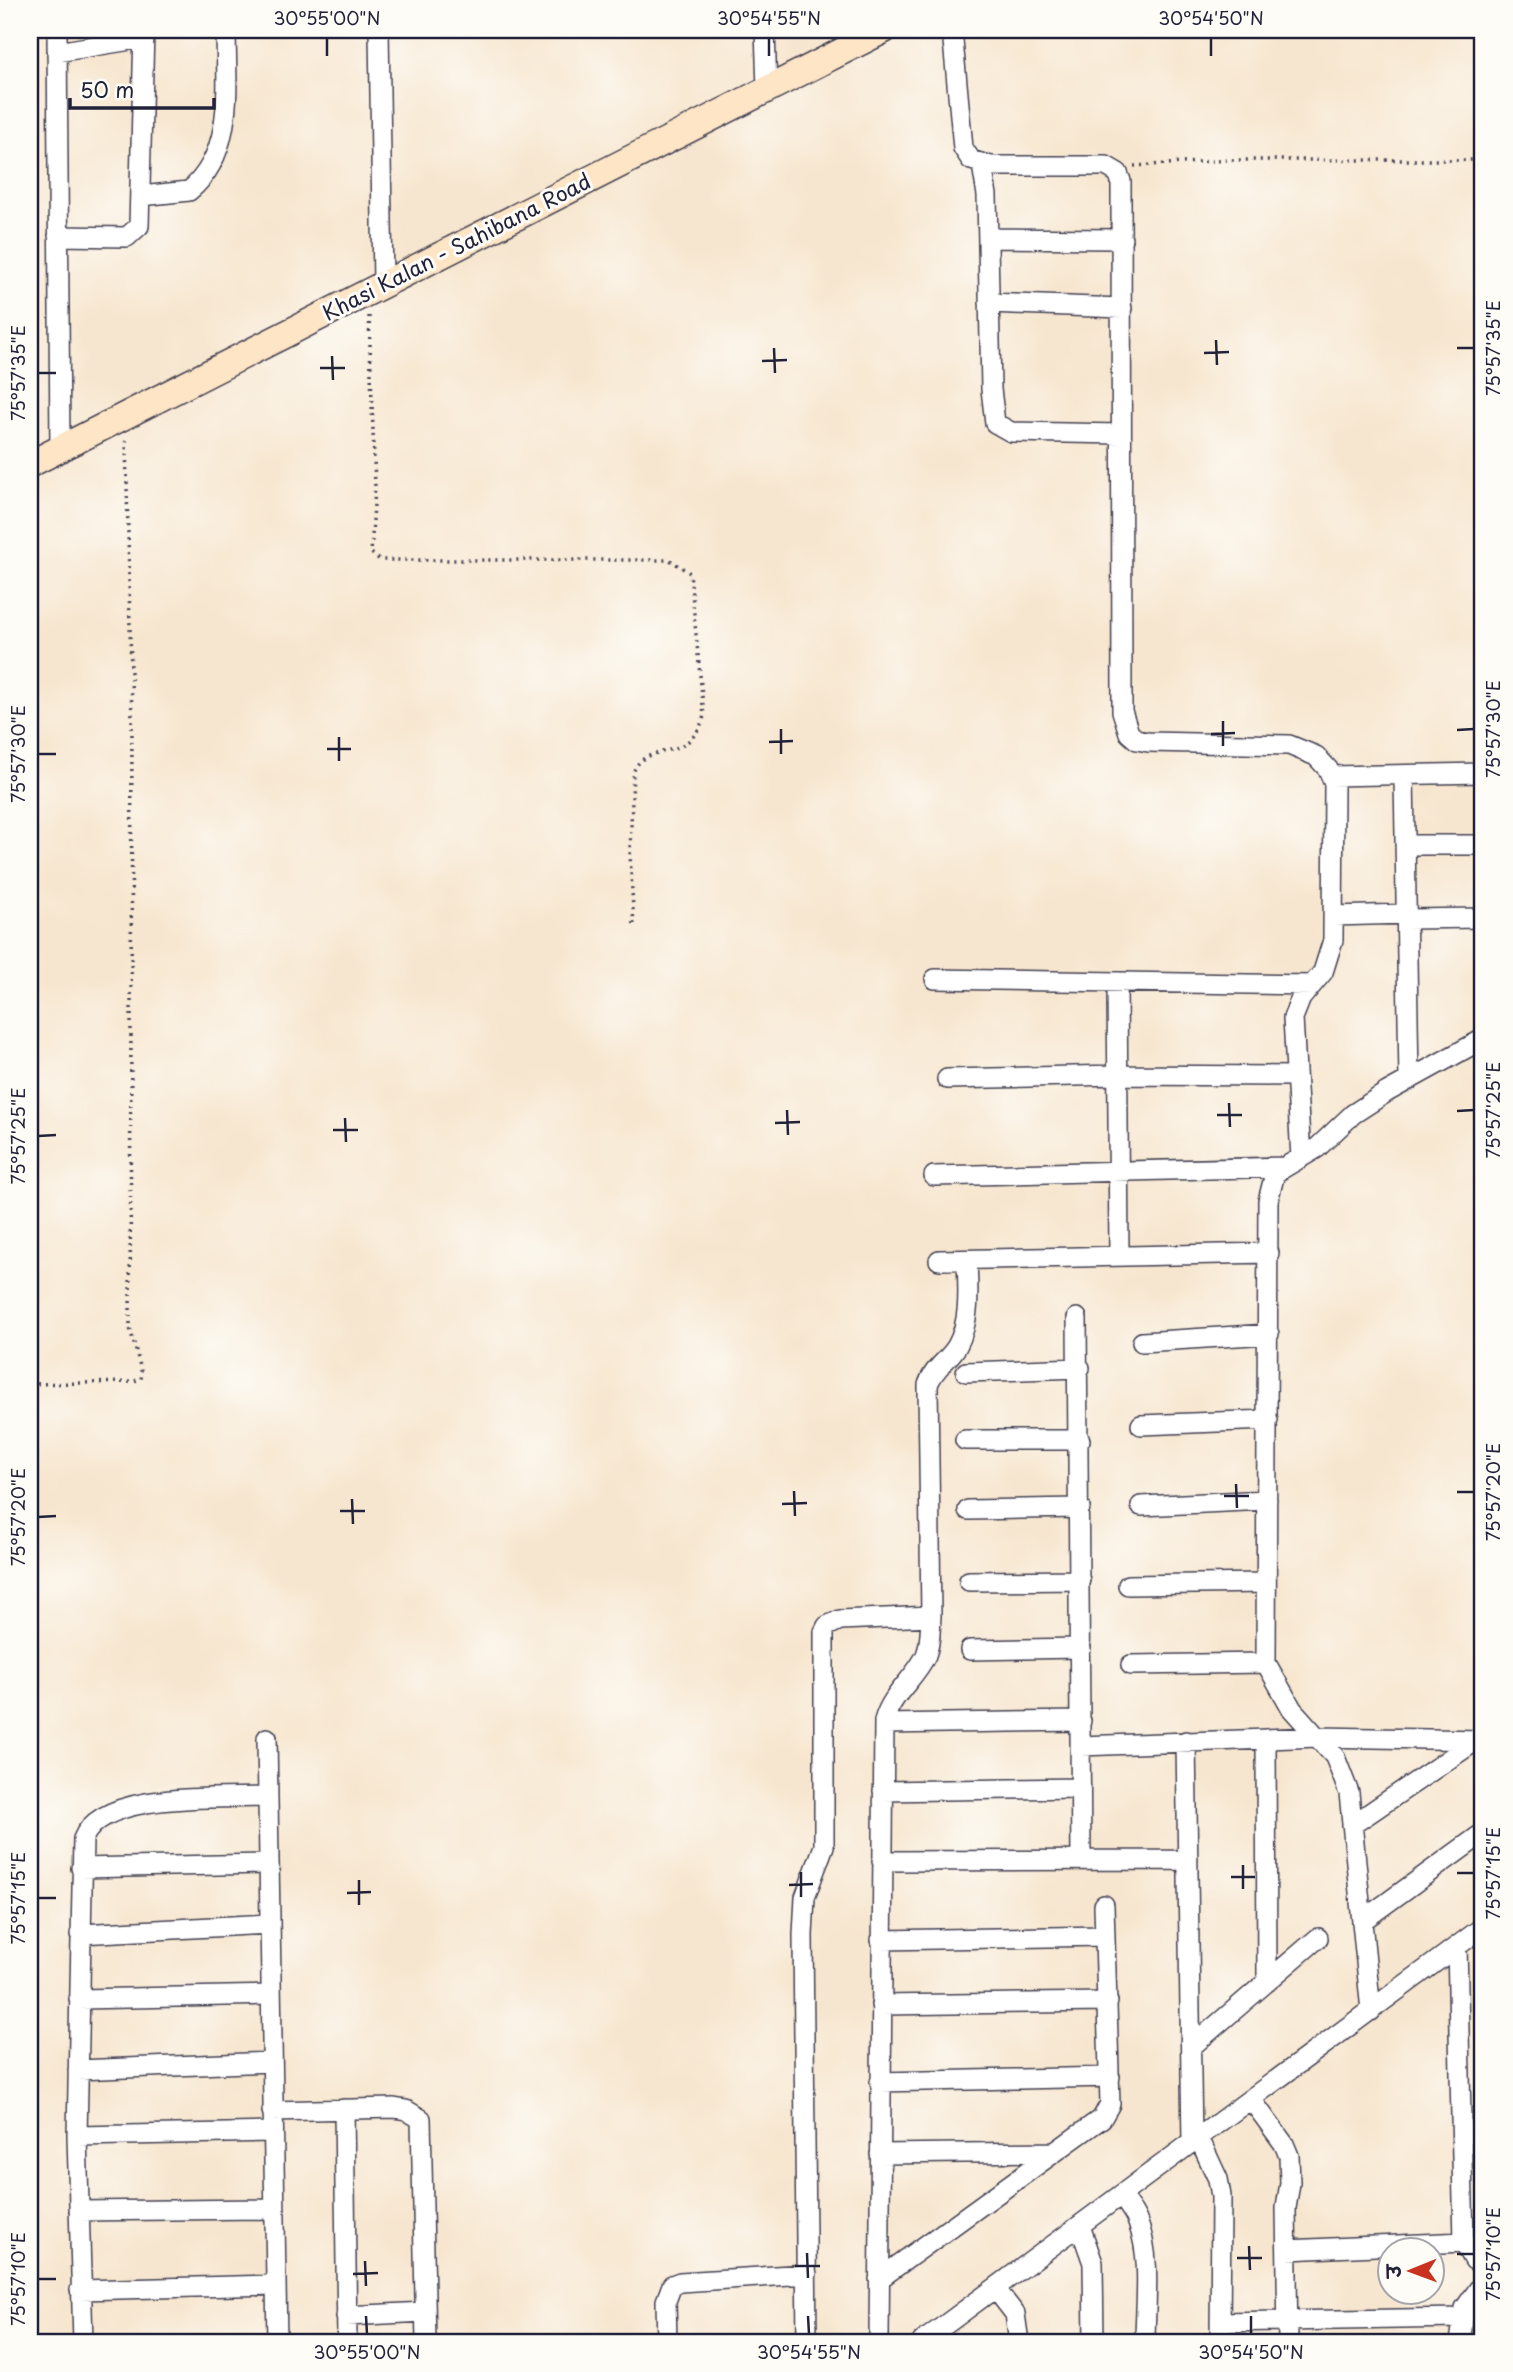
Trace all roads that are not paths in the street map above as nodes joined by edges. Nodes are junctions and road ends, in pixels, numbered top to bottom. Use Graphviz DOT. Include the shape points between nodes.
graph roads {
  1 [pos="57,30"];
  2 [pos="226,30"];
  3 [pos="379,30"];
  4 [pos="765,30"];
  5 [pos="884,30"];
  6 [pos="953,30"];
  7 [pos="144,34"];
  8 [pos="57,52"];
  9 [pos="767,89"];
  10 [pos="982,165"];
  11 [pos="141,196"];
  12 [pos="58,236"];
  13 [pos="988,237"];
  14 [pos="1122,239"];
  15 [pos="376,286"];
  16 [pos="989,303"];
  17 [pos="1122,308"];
  18 [pos="1121,434"];
  19 [pos="60,450"];
  20 [pos="30,464"];
  21 [pos="1483,773"];
  22 [pos="1404,775"];
  23 [pos="1331,776"];
  24 [pos="1405,845"];
  25 [pos="1483,845"];
  26 [pos="1333,916"];
  27 [pos="1406,916"];
  28 [pos="1483,918"];
  29 [pos="935,979"];
  30 [pos="1117,982"];
  31 [pos="1312,985"];
  32 [pos="1483,1039"];
  33 [pos="1118,1074"];
  34 [pos="1296,1076"];
  35 [pos="947,1079"];
  36 [pos="1409,1080"];
  37 [pos="1293,1162"];
  38 [pos="1120,1170"];
  39 [pos="934,1176"];
  40 [pos="1269,1253"];
  41 [pos="1119,1256"];
  42 [pos="939,1260"];
  43 [pos="967,1260"];
  44 [pos="1077,1318"];
  45 [pos="1269,1334"];
  46 [pos="1142,1342"];
  47 [pos="1080,1368"];
  48 [pos="966,1372"];
  49 [pos="1268,1420"];
  50 [pos="1141,1425"];
  51 [pos="965,1440"];
  52 [pos="1080,1440"];
  53 [pos="1267,1500"];
  54 [pos="1141,1506"];
  55 [pos="1080,1508"];
  56 [pos="968,1510"];
  57 [pos="1080,1580"];
  58 [pos="969,1581"];
  59 [pos="1266,1583"];
  60 [pos="1128,1586"];
  61 [pos="930,1615"];
  62 [pos="1081,1648"];
  63 [pos="970,1650"];
  64 [pos="1266,1663"];
  65 [pos="1131,1665"];
  66 [pos="1081,1721"];
  67 [pos="884,1724"];
  68 [pos="1318,1737"];
  69 [pos="267,1738"];
  70 [pos="1266,1739"];
  71 [pos="1480,1740"];
  72 [pos="1186,1741"];
  73 [pos="1081,1746"];
  74 [pos="1081,1788"];
  75 [pos="883,1791"];
  76 [pos="267,1797"];
  77 [pos="1352,1825"];
  78 [pos="1483,1833"];
  79 [pos="1081,1860"];
  80 [pos="1188,1860"];
  81 [pos="882,1861"];
  82 [pos="269,1864"];
  83 [pos="80,1868"];
  84 [pos="1104,1905"];
  85 [pos="1362,1922"];
  86 [pos="269,1924"];
  87 [pos="1483,1927"];
  88 [pos="80,1934"];
  89 [pos="1105,1936"];
  90 [pos="1318,1938"];
  91 [pos="881,1940"];
  92 [pos="1457,1947"];
  93 [pos="1267,1982"];
  94 [pos="271,1995"];
  95 [pos="79,1999"];
  96 [pos="1108,2002"];
  97 [pos="881,2005"];
  98 [pos="1371,2011"];
  99 [pos="1191,2047"];
  100 [pos="271,2062"];
  101 [pos="78,2070"];
  102 [pos="1110,2077"];
  103 [pos="880,2082"];
  104 [pos="1251,2099"];
  105 [pos="344,2109"];
  106 [pos="272,2111"];
  107 [pos="273,2132"];
  108 [pos="77,2136"];
  109 [pos="1196,2140"];
  110 [pos="1055,2152"];
  111 [pos="880,2154"];
  112 [pos="1121,2196"];
  113 [pos="274,2208"];
  114 [pos="79,2211"];
  115 [pos="1080,2225"];
  116 [pos="1464,2242"];
  117 [pos="1287,2250"];
  118 [pos="1483,2265"];
  119 [pos="807,2274"];
  120 [pos="879,2279"];
  121 [pos="1483,2283"];
  122 [pos="276,2285"];
  123 [pos="995,2288"];
  124 [pos="80,2290"];
  125 [pos="425,2312"];
  126 [pos="346,2316"];
  127 [pos="1461,2318"];
  128 [pos="1288,2320"];
  129 [pos="1220,2322"];
  130 [pos="83,2342"];
  131 [pos="278,2342"];
  132 [pos="347,2342"];
  133 [pos="426,2342"];
  134 [pos="667,2342"];
  135 [pos="807,2342"];
  136 [pos="879,2342"];
  137 [pos="922,2342"];
  138 [pos="1019,2342"];
  139 [pos="1094,2342"];
  140 [pos="1145,2342"];
  141 [pos="1220,2342"];
  142 [pos="1288,2342"];
  143 [pos="1460,2342"];
  1 -- 8 [label="street"];
  2 -- 11 [label="street" via="226,119 218,148 189,191"];
  3 -- 15 [label="street"];
  4 -- 9 [label="street"];
  5 -- 9 [label="street, Khasi Kalan - Sahibana Road"];
  6 -- 10 [label="street" via="964,148 971,160"];
  7 -- 8 [label="street"];
  7 -- 11 [label="street"];
  8 -- 12 [label="street"];
  9 -- 15 [label="street, Khasi Kalan - Sahibana Road"];
  10 -- 13 [label="street"];
  10 -- 14 [label="street" via="1111,167 1121,181"];
  11 -- 12 [label="street" via="139,226 128,237"];
  12 -- 19 [label="street"];
  13 -- 14 [label="street"];
  13 -- 16 [label="street"];
  14 -- 17 [label="street"];
  15 -- 19 [label="street, Khasi Kalan - Sahibana Road"];
  16 -- 17 [label="street"];
  16 -- 18 [label="street" via="995,423 1011,432"];
  17 -- 18 [label="street"];
  18 -- 23 [label="street" via="1122,711 1129,733 1148,742 1289,745 1316,756"];
  19 -- 20 [label="street, Khasi Kalan - Sahibana Road"];
  21 -- 22 [label="street"];
  22 -- 23 [label="street"];
  22 -- 24 [label="street"];
  23 -- 26 [label="street"];
  24 -- 25 [label="street"];
  24 -- 27 [label="street"];
  26 -- 27 [label="street"];
  26 -- 31 [label="street" via="1329,959"];
  27 -- 28 [label="street"];
  27 -- 36 [label="street"];
  29 -- 30 [label="street"];
  30 -- 31 [label="street"];
  30 -- 33 [label="street"];
  31 -- 34 [label="street" via="1293,1018"];
  32 -- 36 [label="street"];
  33 -- 34 [label="street"];
  33 -- 35 [label="street"];
  33 -- 38 [label="street"];
  34 -- 37 [label="street"];
  36 -- 37 [label="street" via="1353,1114 1317,1148"];
  37 -- 38 [label="street"];
  37 -- 40 [label="street" via="1275,1173 1270,1183"];
  38 -- 39 [label="street"];
  38 -- 41 [label="street"];
  40 -- 41 [label="street"];
  40 -- 45 [label="street"];
  41 -- 43 [label="street"];
  42 -- 43 [label="street"];
  43 -- 61 [label="street" via="962,1333 928,1385"];
  44 -- 47 [label="street"];
  45 -- 46 [label="street"];
  45 -- 49 [label="street"];
  47 -- 48 [label="street"];
  47 -- 52 [label="street"];
  49 -- 50 [label="street"];
  49 -- 53 [label="street"];
  51 -- 52 [label="street"];
  52 -- 55 [label="street"];
  53 -- 54 [label="street"];
  53 -- 59 [label="street"];
  55 -- 56 [label="street"];
  55 -- 57 [label="street"];
  57 -- 58 [label="street"];
  57 -- 62 [label="street"];
  59 -- 60 [label="street"];
  59 -- 64 [label="street"];
  61 -- 67 [label="street" via="927,1652 893,1699"];
  61 -- 119 [label="street" via="839,1620 824,1632 824,1846 805,1897 803,1935"];
  62 -- 63 [label="street"];
  62 -- 66 [label="street"];
  64 -- 65 [label="street"];
  64 -- 68 [label="street" via="1292,1709"];
  66 -- 67 [label="street"];
  66 -- 73 [label="street"];
  67 -- 75 [label="street"];
  68 -- 70 [label="street"];
  68 -- 71 [label="street"];
  68 -- 77 [label="street" via="1342,1772"];
  69 -- 76 [label="street"];
  70 -- 72 [label="street"];
  70 -- 93 [label="street"];
  71 -- 77 [label="street"];
  72 -- 73 [label="street"];
  72 -- 80 [label="street"];
  73 -- 74 [label="street"];
  74 -- 75 [label="street"];
  74 -- 79 [label="street"];
  75 -- 81 [label="street"];
  76 -- 82 [label="street"];
  76 -- 83 [label="street" via="160,1801 110,1811 88,1826"];
  77 -- 85 [label="street"];
  78 -- 85 [label="street"];
  79 -- 80 [label="street"];
  79 -- 81 [label="street"];
  80 -- 99 [label="street"];
  81 -- 91 [label="street"];
  82 -- 83 [label="street"];
  82 -- 86 [label="street"];
  83 -- 88 [label="street"];
  84 -- 89 [label="street"];
  85 -- 98 [label="street"];
  86 -- 88 [label="street"];
  86 -- 94 [label="street"];
  87 -- 92 [label="street"];
  88 -- 95 [label="street"];
  89 -- 91 [label="street"];
  89 -- 96 [label="street"];
  90 -- 93 [label="street"];
  91 -- 97 [label="street"];
  92 -- 98 [label="street"];
  92 -- 116 [label="street"];
  93 -- 99 [label="street"];
  94 -- 95 [label="street"];
  94 -- 100 [label="street"];
  95 -- 101 [label="street"];
  96 -- 97 [label="street"];
  96 -- 102 [label="street"];
  97 -- 103 [label="street"];
  98 -- 104 [label="street"];
  99 -- 109 [label="street"];
  100 -- 101 [label="street"];
  100 -- 106 [label="street"];
  101 -- 108 [label="street"];
  102 -- 103 [label="street"];
  102 -- 110 [label="street" via="1107,2111"];
  103 -- 111 [label="street"];
  104 -- 109 [label="street"];
  104 -- 117 [label="street" via="1289,2156"];
  105 -- 106 [label="street"];
  105 -- 125 [label="street" via="394,2108 421,2119"];
  105 -- 126 [label="street"];
  106 -- 107 [label="street"];
  107 -- 108 [label="street"];
  107 -- 113 [label="street"];
  108 -- 114 [label="street"];
  109 -- 112 [label="street"];
  109 -- 129 [label="street" via="1218,2179 1221,2196"];
  110 -- 111 [label="street"];
  110 -- 120 [label="street"];
  111 -- 120 [label="street"];
  112 -- 115 [label="street"];
  112 -- 140 [label="street" via="1143,2238"];
  113 -- 114 [label="street"];
  113 -- 122 [label="street"];
  114 -- 124 [label="street"];
  115 -- 123 [label="street"];
  115 -- 139 [label="street" via="1093,2263"];
  116 -- 117 [label="street"];
  116 -- 118 [label="street" via="1474,2260"];
  117 -- 128 [label="street"];
  119 -- 134 [label="street" via="672,2285 666,2301"];
  119 -- 135 [label="street"];
  120 -- 136 [label="street"];
  121 -- 127 [label="street"];
  122 -- 124 [label="street"];
  122 -- 131 [label="street"];
  123 -- 137 [label="street"];
  123 -- 138 [label="street" via="1015,2314"];
  124 -- 130 [label="street"];
  125 -- 126 [label="street"];
  125 -- 133 [label="street"];
  126 -- 132 [label="street"];
  127 -- 128 [label="street"];
  127 -- 143 [label="street"];
  128 -- 129 [label="street"];
  128 -- 142 [label="street"];
  129 -- 141 [label="street"];
}
